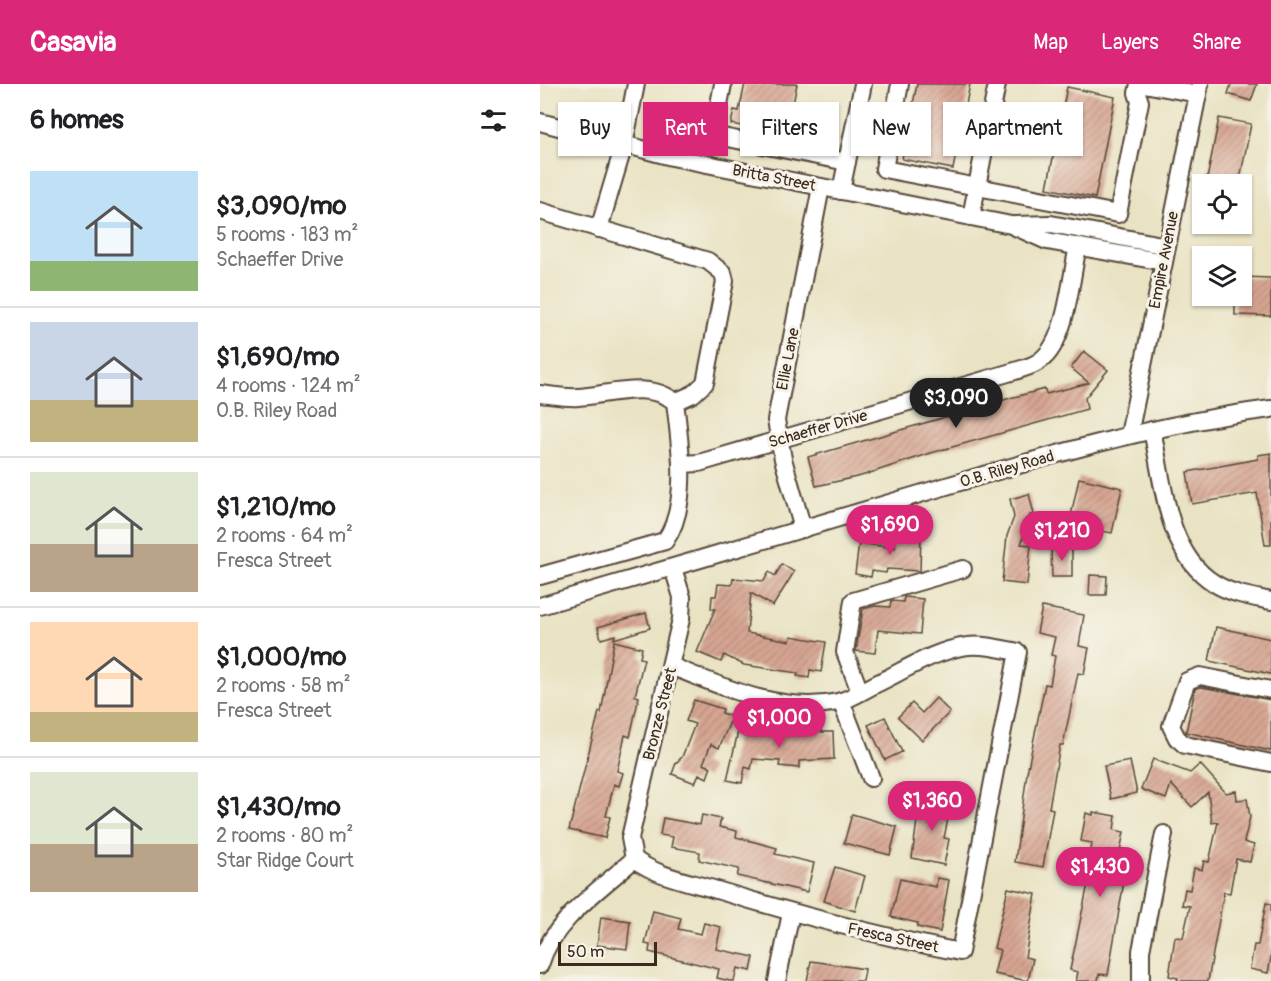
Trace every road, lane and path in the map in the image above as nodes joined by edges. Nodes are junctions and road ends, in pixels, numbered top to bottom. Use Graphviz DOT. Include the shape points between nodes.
graph roads {
  1 [pos="636,84"];
  2 [pos="723,84"];
  3 [pos="863,84"];
  4 [pos="900,84"];
  5 [pos="997,84"];
  6 [pos="1139,84"];
  7 [pos="1144,84"];
  8 [pos="1199,89"];
  9 [pos="631,109"];
  10 [pos="540,122"];
  11 [pos="558,127"];
  12 [pos="631,146"];
  13 [pos="621,156"];
  14 [pos="847,162"];
  15 [pos="821,187"];
  16 [pos="977,187"];
  17 [pos="841,191"];
  18 [pos="540,212"];
  19 [pos="971,217"];
  20 [pos="1011,225"];
  21 [pos="599,228"];
  22 [pos="1077,246"];
  23 [pos="1165,254"];
  24 [pos="540,394"];
  25 [pos="675,402"];
  26 [pos="1271,409"];
  27 [pos="1152,430"];
  28 [pos="1129,435"];
  29 [pos="779,440"];
  30 [pos="682,464"];
  31 [pos="803,529"];
  32 [pos="673,568"];
  33 [pos="963,569"];
  34 [pos="540,576"];
  35 [pos="1271,602"];
  36 [pos="540,606"];
  37 [pos="671,666"];
  38 [pos="1271,690"];
  39 [pos="860,692"];
  40 [pos="841,701"];
  41 [pos="1271,763"];
  42 [pos="871,778"];
  43 [pos="1164,834"];
  44 [pos="634,859"];
  45 [pos="791,913"];
  46 [pos="540,965"];
  47 [pos="777,981"];
  48 [pos="1141,981"];
  1 -- 9 [label="street"];
  2 -- 14 [label="street" via="713,135"];
  3 -- 14 [label="street"];
  4 -- 16 [label="street" via="884,169"];
  5 -- 16 [label="street"];
  6 -- 16 [label="street" via="1140,102 1118,214"];
  7 -- 8 [label="street"];
  8 -- 23 [label="street, Empire Avenue"];
  10 -- 11 [label="street, Britta Street"];
  12 -- 15 [label="street, Britta Street"];
  13 -- 21 [label="street"];
  14 -- 17 [label="street"];
  15 -- 17 [label="street, Britta Street"];
  15 -- 29 [label="street, Ellie Lane" via="776,420"];
  16 -- 19 [label="street"];
  17 -- 19 [label="street, Britta Street"];
  18 -- 21 [label="street"];
  19 -- 20 [label="street, Britta Street"];
  20 -- 22 [label="street, Britta Street" via="1047,241"];
  20 -- 23 [label="street, Britta Street" via="1051,224"];
  21 -- 25 [label="street" via="708,261 723,273 725,281 705,383"];
  22 -- 23 [label="street, Britta Street"];
  22 -- 29 [label="street, Schaeffer Drive" via="1060,330 1053,348 1041,360"];
  23 -- 28 [label="street, Empire Avenue"];
  24 -- 25 [label="street" via="576,397 643,391 659,392"];
  25 -- 30 [label="street"];
  26 -- 27 [label="street, O.B. Riley Road"];
  27 -- 28 [label="street, O.B. Riley Road"];
  27 -- 35 [label="street" via="1172,519 1186,555 1213,583"];
  28 -- 31 [label="street, O.B. Riley Road"];
  29 -- 30 [label="street, Schaeffer Drive" via="699,463"];
  29 -- 31 [label="street, Ellie Lane"];
  30 -- 34 [label="street" via="674,528 665,541"];
  31 -- 32 [label="street, O.B. Riley Road"];
  32 -- 36 [label="street, O.B. Riley Road"];
  32 -- 37 [label="street, Bronze Street" via="682,597"];
  33 -- 39 [label="street" via="853,601 845,652"];
  37 -- 40 [label="street, Fresca Street" via="740,694 821,704"];
  37 -- 44 [label="street, Bronze Street" via="630,838"];
  38 -- 41 [label="street" via="1200,676 1192,678 1186,681 1171,726 1185,746"];
  39 -- 40 [label="street, Fresca Street"];
  39 -- 45 [label="street, Fresca Street" via="956,649 970,646 1018,652 960,952"];
  40 -- 42 [label="street"];
  43 -- 48 [label="street" via="1141,951"];
  44 -- 45 [label="street, Fresca Street" via="656,872"];
  44 -- 46 [label="street" via="574,912 544,951"];
  45 -- 47 [label="street"];
}
